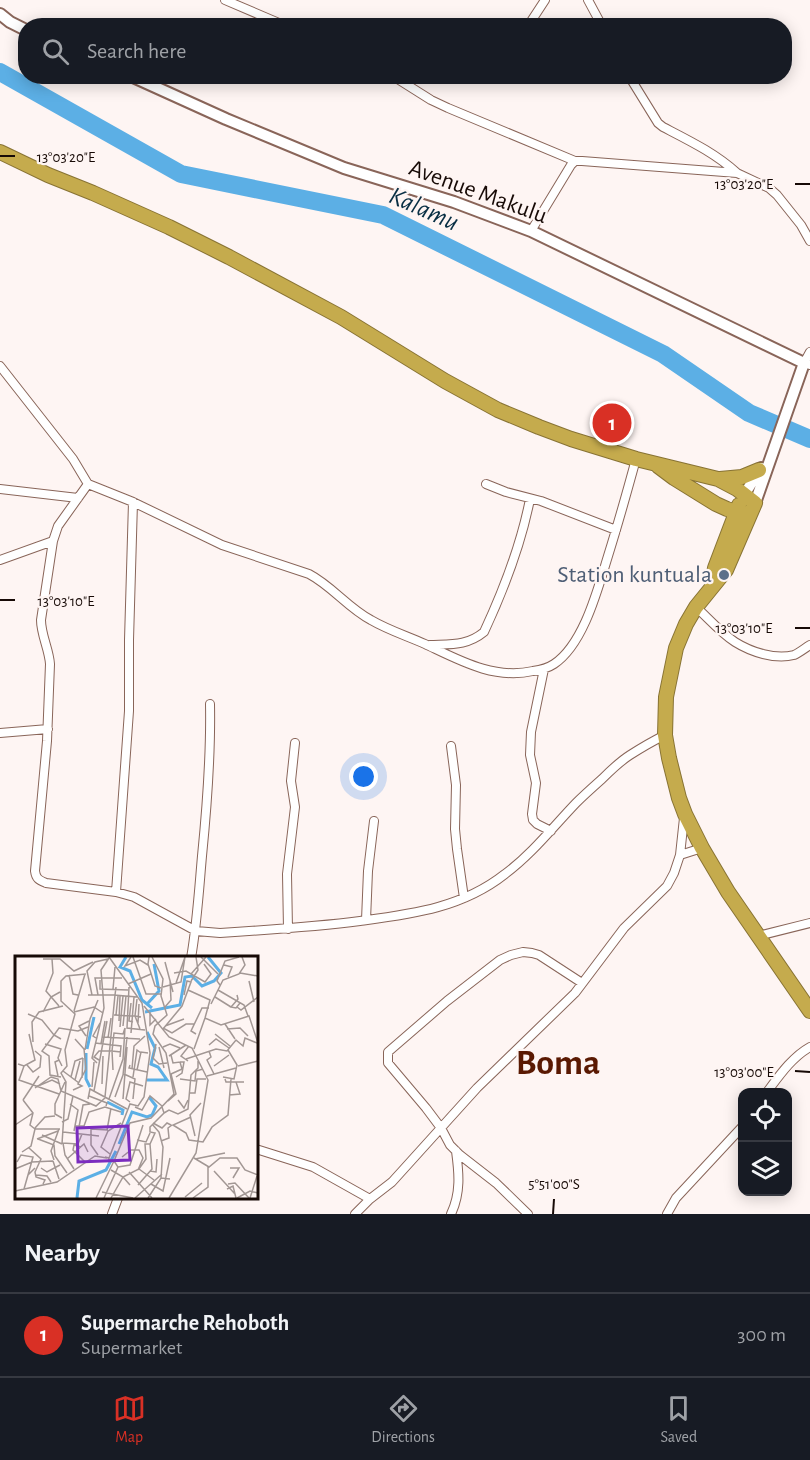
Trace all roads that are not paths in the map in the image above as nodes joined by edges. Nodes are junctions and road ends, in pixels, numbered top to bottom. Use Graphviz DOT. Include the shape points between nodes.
graph roads {
  1 [pos="225,0"];
  2 [pos="545,0"];
  3 [pos="588,0"];
  4 [pos="0,14"];
  5 [pos="267,18"];
  6 [pos="533,18"];
  7 [pos="598,18"];
  8 [pos="18,26"];
  9 [pos="149,84"];
  10 [pos="406,84"];
  11 [pos="634,84"];
  12 [pos="0,152"];
  13 [pos="575,161"];
  14 [pos="737,173"];
  15 [pos="531,231"];
  16 [pos="810,241"];
  17 [pos="810,352"];
  18 [pos="807,364"];
  19 [pos="0,366"];
  20 [pos="772,453"];
  21 [pos="636,459"];
  22 [pos="656,464"];
  23 [pos="759,470"];
  24 [pos="718,479"];
  25 [pos="88,484"];
  26 [pos="486,484"];
  27 [pos="0,489"];
  28 [pos="78,498"];
  29 [pos="530,498"];
  30 [pos="133,502"];
  31 [pos="716,504"];
  32 [pos="746,506"];
  33 [pos="616,530"];
  34 [pos="728,537"];
  35 [pos="53,541"];
  36 [pos="0,560"];
  37 [pos="711,587"];
  38 [pos="696,607"];
  39 [pos="426,645"];
  40 [pos="810,645"];
  41 [pos="544,669"];
  42 [pos="210,704"];
  43 [pos="48,729"];
  44 [pos="0,733"];
  45 [pos="665,735"];
  46 [pos="295,743"];
  47 [pos="452,746"];
  48 [pos="685,814"];
  49 [pos="374,821"];
  50 [pos="551,831"];
  51 [pos="702,848"];
  52 [pos="680,855"];
  53 [pos="116,892"];
  54 [pos="464,898"];
  55 [pos="366,920"];
  56 [pos="810,923"];
  57 [pos="288,929"];
  58 [pos="196,930"];
  59 [pos="758,936"];
  60 [pos="191,956"];
  61 [pos="582,983"];
  62 [pos="810,1011"];
  63 [pos="810,1047"];
  64 [pos="770,1088"];
  65 [pos="441,1128"];
  66 [pos="738,1131"];
  67 [pos="258,1150"];
  68 [pos="456,1151"];
  69 [pos="370,1198"];
  70 [pos="117,1199"];
  71 [pos="112,1214"];
  72 [pos="355,1214"];
  73 [pos="451,1214"];
  74 [pos="528,1214"];
  75 [pos="667,1214"];
  1 -- 5 [label="street"];
  2 -- 6 [label="street"];
  3 -- 7 [label="street"];
  4 -- 8 [label="main road"];
  9 -- 15 [label="main road, Avenue Makulu" via="344,168"];
  10 -- 13 [label="street" via="448,108"];
  11 -- 14 [label="street" via="658,123 721,159"];
  12 -- 21 [label="highway" via="230,257 498,410"];
  13 -- 14 [label="street"];
  13 -- 15 [label="street"];
  14 -- 16 [label="street" via="777,195"];
  15 -- 18 [label="main road, Avenue Makulu"];
  17 -- 18 [label="street"];
  18 -- 20 [label="main road"];
  19 -- 25 [label="street" via="74,459"];
  20 -- 23 [label="main road"];
  20 -- 32 [label="main road"];
  21 -- 22 [label="highway"];
  21 -- 33 [label="street"];
  22 -- 24 [label="highway"];
  22 -- 31 [label="highway"];
  23 -- 24 [label="highway" via="742,477"];
  23 -- 32 [label="main road"];
  24 -- 32 [label="highway" via="728,484"];
  25 -- 28 [label="street"];
  25 -- 30 [label="street"];
  26 -- 29 [label="street"];
  27 -- 28 [label="street"];
  28 -- 35 [label="street" via="58,526"];
  29 -- 33 [label="street"];
  29 -- 39 [label="street" via="515,555 484,632 466,643"];
  30 -- 39 [label="street" via="222,545 309,574 373,622"];
  30 -- 53 [label="street" via="129,711"];
  31 -- 32 [label="highway" via="727,509"];
  31 -- 34 [label="highway"];
  32 -- 34 [label="highway"];
  32 -- 37 [label="highway" via="726,570"];
  33 -- 41 [label="street" via="592,608 561,659"];
  34 -- 37 [label="highway"];
  35 -- 36 [label="street"];
  35 -- 43 [label="street" via="41,620 50,664"];
  37 -- 38 [label="highway"];
  38 -- 40 [label="street" via="736,643 767,655 795,654"];
  38 -- 45 [label="highway" via="676,648 666,698"];
  39 -- 41 [label="street" via="496,672 513,675"];
  41 -- 50 [label="street" via="531,732 530,755 536,783 532,814 537,824"];
  42 -- 58 [label="street" via="208,794"];
  43 -- 44 [label="street"];
  43 -- 53 [label="street" via="36,878 46,883"];
  45 -- 48 [label="highway" via="674,783"];
  45 -- 50 [label="street" via="615,766"];
  46 -- 57 [label="street" via="287,874"];
  47 -- 54 [label="street" via="455,830"];
  48 -- 51 [label="highway"];
  48 -- 52 [label="street"];
  49 -- 55 [label="street"];
  50 -- 54 [label="street" via="505,874"];
  51 -- 52 [label="street"];
  51 -- 59 [label="highway"];
  52 -- 61 [label="street" via="667,886 624,928"];
  53 -- 58 [label="street" via="134,897"];
  54 -- 55 [label="street" via="419,912"];
  55 -- 57 [label="street"];
  56 -- 59 [label="street"];
  57 -- 58 [label="street" via="220,933"];
  58 -- 60 [label="street"];
  59 -- 62 [label="highway"];
  61 -- 65 [label="street"];
  61 -- 65 [label="street" via="539,955 511,955 391,1048 388,1063"];
  63 -- 64 [label="street"];
  65 -- 68 [label="street"];
  65 -- 69 [label="street" via="392,1182"];
  66 -- 75 [label="street" via="676,1198"];
  67 -- 69 [label="street" via="313,1167"];
  68 -- 73 [label="street" via="460,1179"];
  68 -- 74 [label="street"];
  69 -- 72 [label="street"];
  70 -- 71 [label="street"];
}
